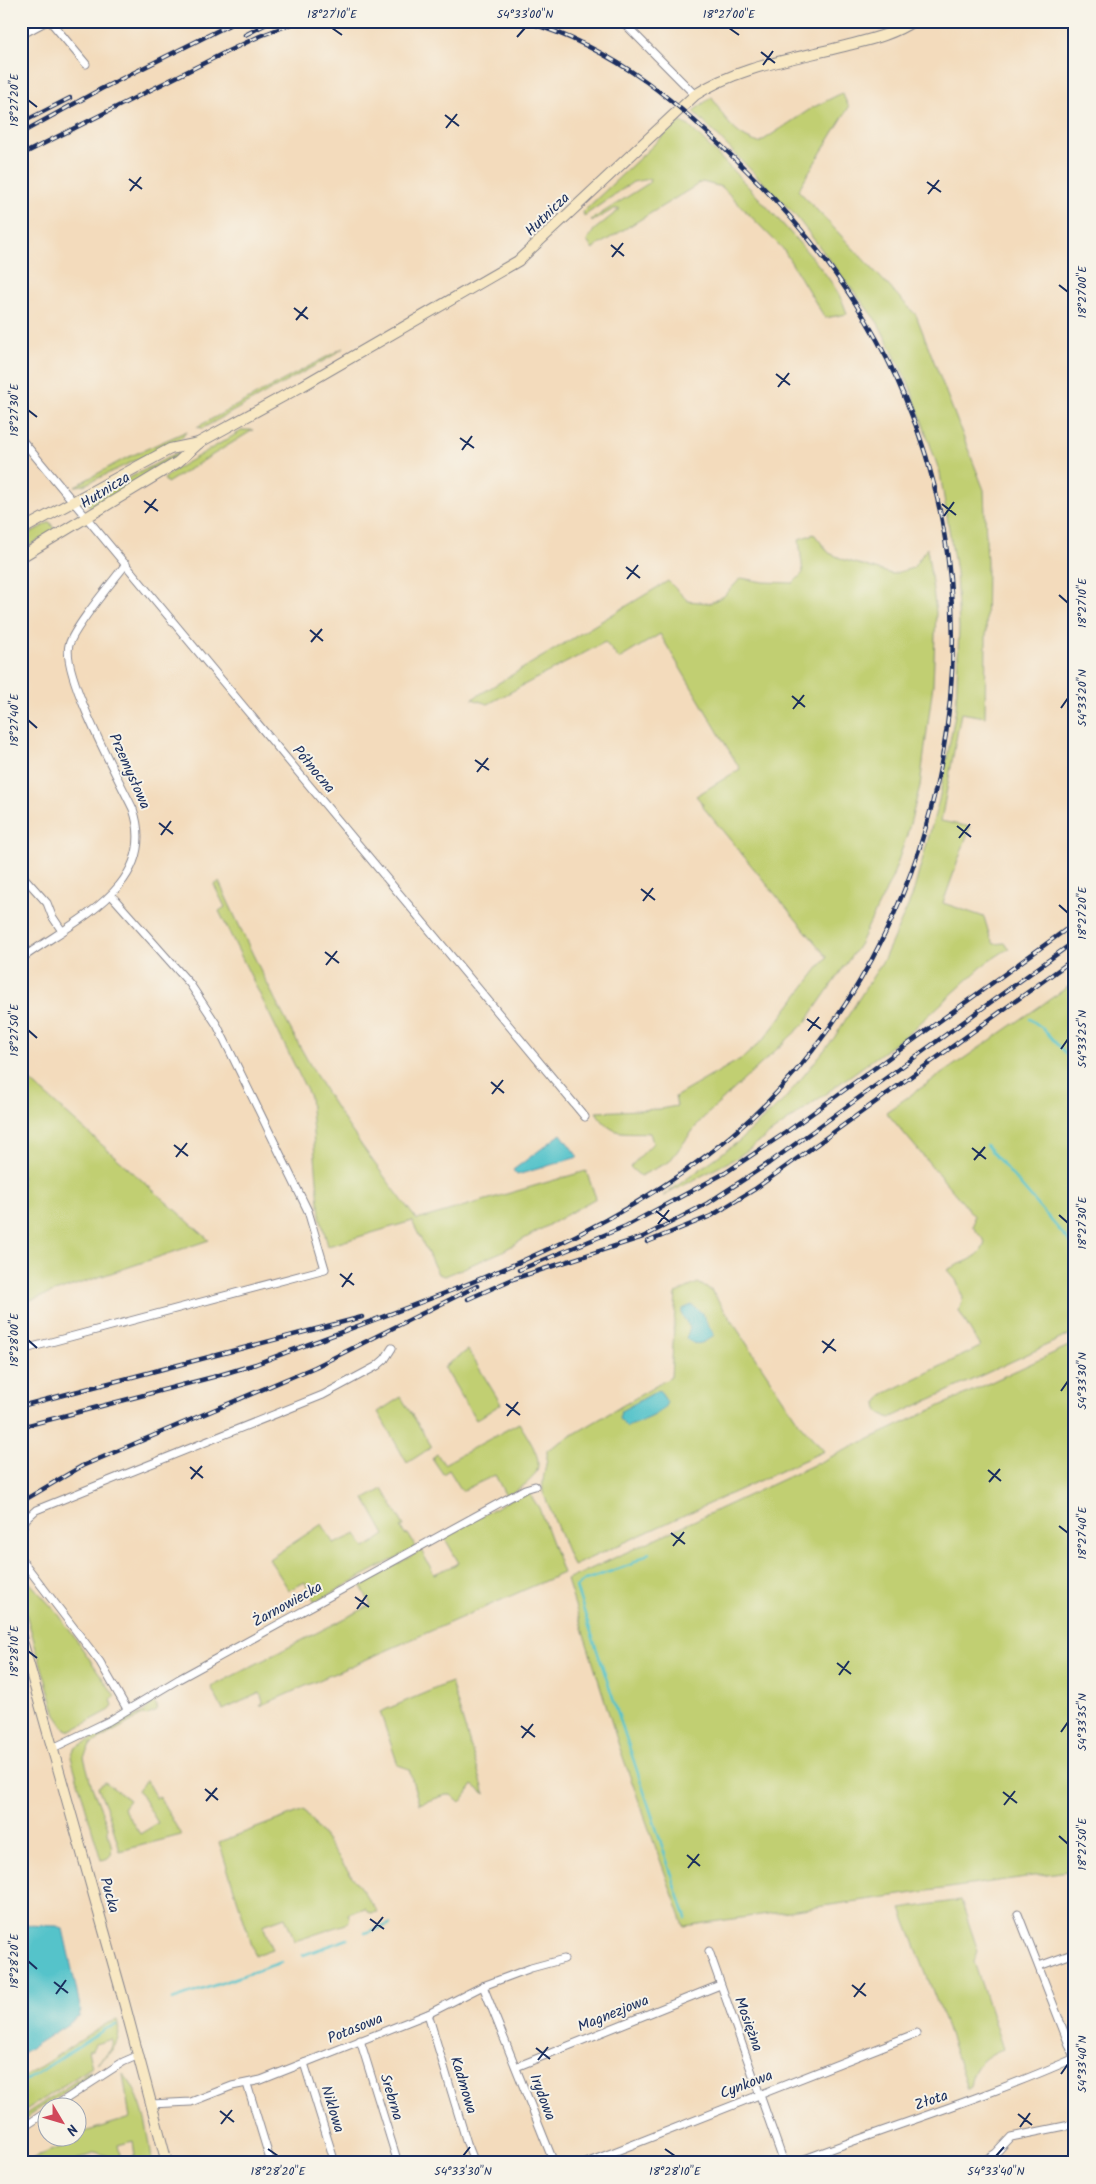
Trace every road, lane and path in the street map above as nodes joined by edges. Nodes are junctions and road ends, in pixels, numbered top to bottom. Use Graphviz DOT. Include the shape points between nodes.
graph roads {
  1 [pos="48,21"];
  2 [pos="622,21"];
  3 [pos="913,21"];
  4 [pos="21,35"];
  5 [pos="86,64"];
  6 [pos="695,95"];
  7 [pos="21,439"];
  8 [pos="200,442"];
  9 [pos="74,501"];
  10 [pos="88,518"];
  11 [pos="21,530"];
  12 [pos="21,557"];
  13 [pos="126,564"];
  14 [pos="21,874"];
  15 [pos="111,896"];
  16 [pos="62,930"];
  17 [pos="21,959"];
  18 [pos="585,1117"];
  19 [pos="392,1348"];
  20 [pos="21,1350"];
  21 [pos="535,1486"];
  22 [pos="21,1532"];
  23 [pos="21,1560"];
  24 [pos="21,1637"];
  25 [pos="128,1708"];
  26 [pos="53,1748"];
  27 [pos="1018,1914"];
  28 [pos="709,1951"];
  29 [pos="1075,1953"];
  30 [pos="564,1959"];
  31 [pos="1039,1966"];
  32 [pos="720,1985"];
  33 [pos="482,1986"];
  34 [pos="428,2014"];
  35 [pos="917,2033"];
  36 [pos="360,2040"];
  37 [pos="139,2055"];
  38 [pos="1075,2059"];
  39 [pos="304,2063"];
  40 [pos="516,2067"];
  41 [pos="247,2084"];
  42 [pos="760,2094"];
  43 [pos="70,2096"];
  44 [pos="151,2104"];
  45 [pos="38,2118"];
  46 [pos="1075,2124"];
  47 [pos="21,2129"];
  48 [pos="167,2163"];
  49 [pos="271,2163"];
  50 [pos="335,2163"];
  51 [pos="398,2163"];
  52 [pos="475,2163"];
  53 [pos="554,2163"];
  54 [pos="586,2163"];
  55 [pos="784,2163"];
  56 [pos="794,2163"];
  57 [pos="980,2163"];
  1 -- 4 [label="street"];
  1 -- 5 [label="street"];
  2 -- 6 [label="street"];
  3 -- 6 [label="main road, Hutnicza" via="885,36 730,76"];
  6 -- 8 [label="main road, Hutnicza" via="518,262"];
  7 -- 9 [label="street, Północna"];
  8 -- 9 [label="main road, Hutnicza" via="170,449"];
  8 -- 10 [label="main road, Hutnicza" via="178,462"];
  9 -- 10 [label="street, Północna"];
  9 -- 11 [label="main road, Hutnicza"];
  10 -- 12 [label="main road, Hutnicza"];
  10 -- 13 [label="street, Północna"];
  13 -- 15 [label="street, Przemysłowa" via="80,626 68,651 75,682 137,822 138,845 133,864"];
  13 -- 18 [label="street, Północna"];
  14 -- 16 [label="street" via="47,903"];
  15 -- 16 [label="street, Przemysłowa"];
  15 -- 20 [label="street" via="190,984 217,1025 308,1211 325,1269"];
  16 -- 17 [label="street, Przemysłowa"];
  19 -- 22 [label="street" via="377,1366 323,1395 36,1510 26,1519"];
  21 -- 25 [label="street, Żarnowiecka"];
  23 -- 25 [label="street" via="100,1662"];
  24 -- 26 [label="main road, Pucka"];
  25 -- 26 [label="street, Żarnowiecka" via="109,1721"];
  26 -- 37 [label="main road, Pucka"];
  27 -- 31 [label="street"];
  28 -- 32 [label="street, Mosiężna"];
  29 -- 31 [label="street"];
  30 -- 33 [label="street, Potasowa"];
  31 -- 38 [label="street"];
  32 -- 40 [label="street, Magnezjowa"];
  32 -- 42 [label="street, Mosiężna"];
  33 -- 34 [label="street, Potasowa"];
  33 -- 40 [label="street, Irydowa"];
  34 -- 36 [label="street, Potasowa"];
  34 -- 52 [label="street, Kadmowa"];
  35 -- 42 [label="street, Cynkowa"];
  36 -- 39 [label="street, Potasowa"];
  36 -- 51 [label="street, Srebrna"];
  37 -- 43 [label="street"];
  37 -- 44 [label="main road, Pucka"];
  38 -- 56 [label="street, Złota" via="992,2093"];
  39 -- 41 [label="street, Potasowa"];
  39 -- 50 [label="street, Niklowa"];
  40 -- 53 [label="street, Irydowa"];
  41 -- 44 [label="street, Potasowa" via="232,2086 191,2102"];
  41 -- 49 [label="street"];
  42 -- 54 [label="street, Cynkowa"];
  42 -- 55 [label="street, Mosiężna"];
  44 -- 48 [label="main road, Pucka"];
  45 -- 47 [label="street"];
  46 -- 57 [label="street" via="1012,2137"];
}
